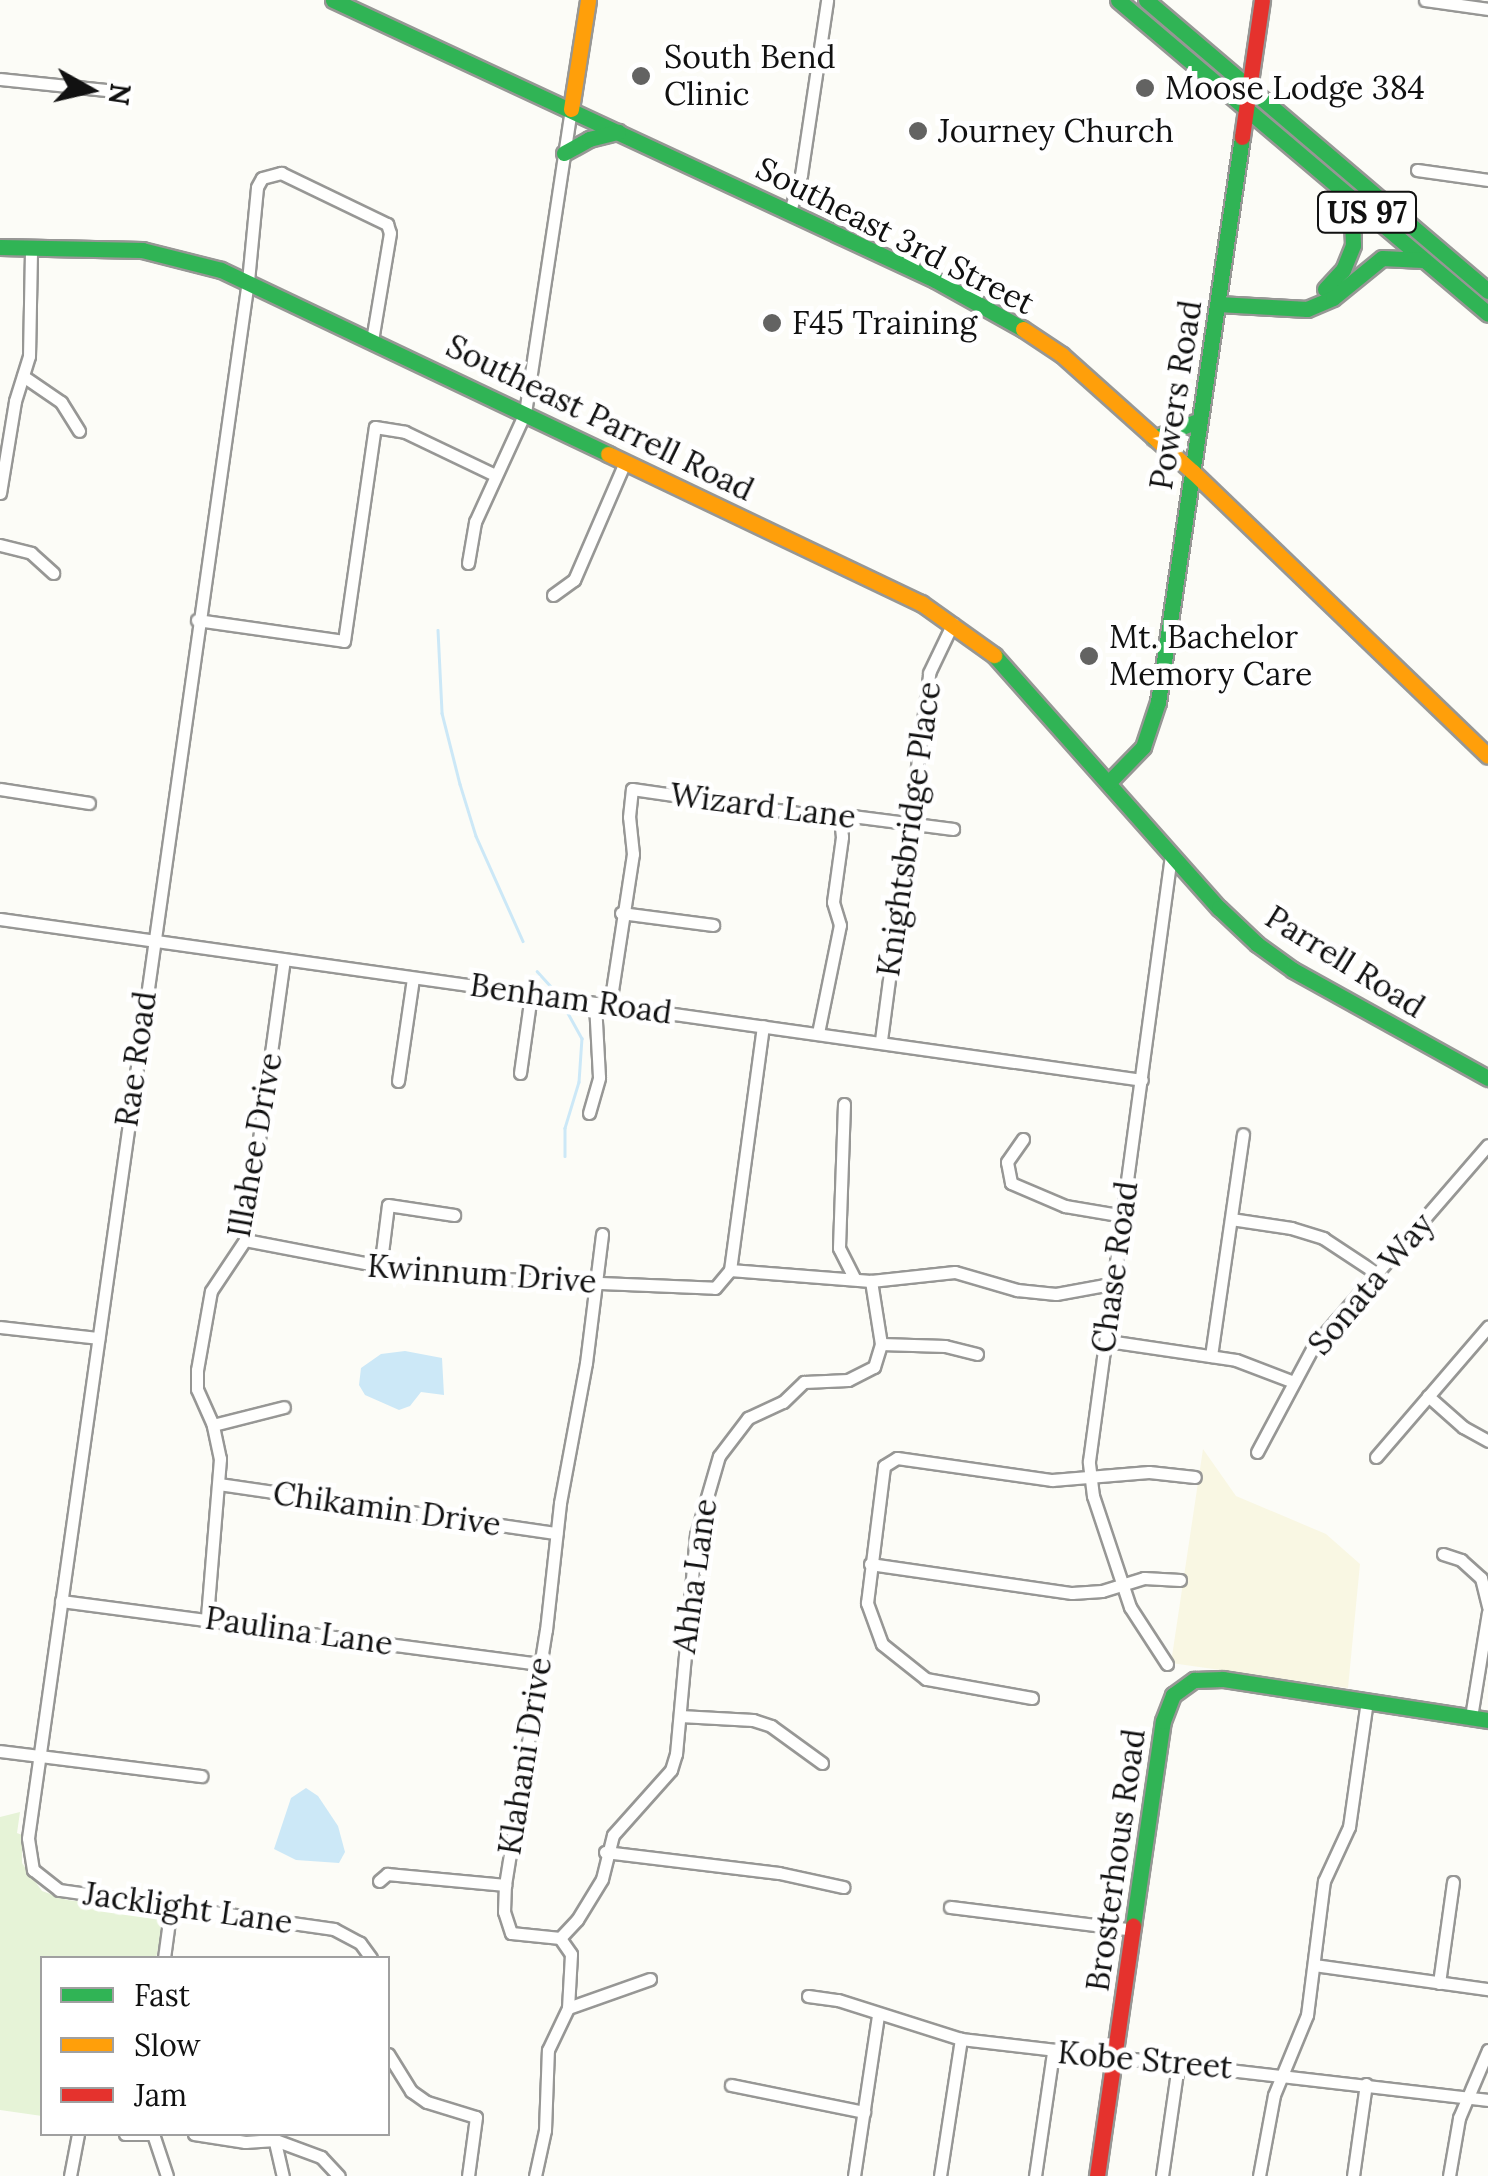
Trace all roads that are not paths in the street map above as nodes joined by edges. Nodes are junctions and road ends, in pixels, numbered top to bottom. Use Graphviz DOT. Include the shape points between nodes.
graph roads {
  1 [pos="334,0"];
  2 [pos="588,0"];
  3 [pos="827,0"];
  4 [pos="1118,0"];
  5 [pos="1146,0"];
  6 [pos="1160,0"];
  7 [pos="1262,0"];
  8 [pos="1425,0"];
  9 [pos="1488,9"];
  10 [pos="1166,17"];
  11 [pos="0,79"];
  12 [pos="1250,88"];
  13 [pos="117,91"];
  14 [pos="571,110"];
  15 [pos="1246,110"];
  16 [pos="618,132"];
  17 [pos="564,153"];
  18 [pos="1416,170"];
  19 [pos="1488,180"];
  20 [pos="1339,188"];
  21 [pos="790,211"];
  22 [pos="0,247"];
  23 [pos="31,247"];
  24 [pos="1424,260"];
  25 [pos="248,281"];
  26 [pos="1488,290"];
  27 [pos="1218,298"];
  28 [pos="1488,314"];
  29 [pos="372,340"];
  30 [pos="24,376"];
  31 [pos="525,413"];
  32 [pos="1200,420"];
  33 [pos="79,431"];
  34 [pos="1154,438"];
  35 [pos="626,462"];
  36 [pos="1192,472"];
  37 [pos="495,475"];
  38 [pos="0,493"];
  39 [pos="0,545"];
  40 [pos="468,563"];
  41 [pos="53,573"];
  42 [pos="552,594"];
  43 [pos="197,620"];
  44 [pos="953,623"];
  45 [pos="1488,756"];
  46 [pos="1109,782"];
  47 [pos="0,790"];
  48 [pos="89,802"];
  49 [pos="840,819"];
  50 [pos="910,824"];
  51 [pos="953,829"];
  52 [pos="1172,856"];
  53 [pos="621,912"];
  54 [pos="0,920"];
  55 [pos="712,926"];
  56 [pos="153,941"];
  57 [pos="284,960"];
  58 [pos="413,978"];
  59 [pos="531,995"];
  60 [pos="594,1004"];
  61 [pos="610,1004"];
  62 [pos="763,1026"];
  63 [pos="818,1032"];
  64 [pos="880,1040"];
  65 [pos="520,1073"];
  66 [pos="1488,1078"];
  67 [pos="1142,1080"];
  68 [pos="398,1081"];
  69 [pos="844,1104"];
  70 [pos="589,1113"];
  71 [pos="1243,1134"];
  72 [pos="1023,1139"];
  73 [pos="1488,1146"];
  74 [pos="454,1215"];
  75 [pos="1124,1216"];
  76 [pos="1232,1219"];
  77 [pos="602,1234"];
  78 [pos="245,1240"];
  79 [pos="380,1270"];
  80 [pos="730,1270"];
  81 [pos="1376,1274"];
  82 [pos="854,1278"];
  83 [pos="871,1281"];
  84 [pos="594,1283"];
  85 [pos="1116,1283"];
  86 [pos="0,1326"];
  87 [pos="1488,1327"];
  88 [pos="98,1338"];
  89 [pos="1108,1341"];
  90 [pos="881,1344"];
  91 [pos="978,1354"];
  92 [pos="1211,1356"];
  93 [pos="1294,1382"];
  94 [pos="1428,1396"];
  95 [pos="284,1407"];
  96 [pos="213,1426"];
  97 [pos="1488,1441"];
  98 [pos="1257,1452"];
  99 [pos="1376,1456"];
  100 [pos="1090,1476"];
  101 [pos="1195,1478"];
  102 [pos="220,1484"];
  103 [pos="556,1533"];
  104 [pos="1442,1554"];
  105 [pos="870,1564"];
  106 [pos="1180,1580"];
  107 [pos="1122,1584"];
  108 [pos="60,1601"];
  109 [pos="1488,1610"];
  110 [pos="207,1618"];
  111 [pos="538,1664"];
  112 [pos="1166,1664"];
  113 [pos="1032,1698"];
  114 [pos="1367,1702"];
  115 [pos="680,1716"];
  116 [pos="1480,1718"];
  117 [pos="0,1751"];
  118 [pos="38,1756"];
  119 [pos="822,1763"];
  120 [pos="201,1776"];
  121 [pos="28,1838"];
  122 [pos="606,1852"];
  123 [pos="379,1882"];
  124 [pos="1452,1882"];
  125 [pos="505,1885"];
  126 [pos="843,1887"];
  127 [pos="171,1906"];
  128 [pos="950,1907"];
  129 [pos="1134,1930"];
  130 [pos="560,1938"];
  131 [pos="164,1956"];
  132 [pos="370,1956"];
  133 [pos="1314,1965"];
  134 [pos="650,1980"];
  135 [pos="1439,1983"];
  136 [pos="1488,1989"];
  137 [pos="808,1996"];
  138 [pos="568,2008"];
  139 [pos="878,2016"];
  140 [pos="961,2039"];
  141 [pos="1488,2050"];
  142 [pos="1053,2052"];
  143 [pos="390,2057"];
  144 [pos="1114,2060"];
  145 [pos="1178,2064"];
  146 [pos="1283,2074"];
  147 [pos="1366,2084"];
  148 [pos="731,2086"];
  149 [pos="1469,2097"];
  150 [pos="1488,2100"];
  151 [pos="864,2112"];
  152 [pos="78,2136"];
  153 [pos="154,2136"];
  154 [pos="207,2136"];
  155 [pos="274,2137"];
  156 [pos="70,2176"];
  157 [pos="166,2176"];
  158 [pos="284,2176"];
  159 [pos="339,2176"];
  160 [pos="468,2176"];
  161 [pos="535,2176"];
  162 [pos="854,2176"];
  163 [pos="940,2176"];
  164 [pos="1035,2176"];
  165 [pos="1097,2176"];
  166 [pos="1162,2176"];
  167 [pos="1259,2176"];
  168 [pos="1352,2176"];
  169 [pos="1449,2176"];
  1 -- 14 [label="main road, Southeast 3rd Street"];
  2 -- 14 [label="main road"];
  3 -- 21 [label="street"];
  4 -- 15 [label="main road, US 97"];
  5 -- 10 [label="main road, US 97"];
  6 -- 10 [label="main road"];
  7 -- 12 [label="main road, Powers Road"];
  8 -- 9 [label="street"];
  10 -- 12 [label="main road, US 97"];
  11 -- 13 [label="street"];
  12 -- 15 [label="main road, Powers Road"];
  12 -- 26 [label="main road, US 97"];
  14 -- 16 [label="main road, Southeast 3rd Street"];
  14 -- 17 [label="street"];
  15 -- 20 [label="main road, US 97"];
  15 -- 27 [label="main road, Powers Road"];
  16 -- 17 [label="main road"];
  16 -- 21 [label="main road, Southeast 3rd Street"];
  17 -- 31 [label="street"];
  18 -- 19 [label="street"];
  20 -- 24 [label="main road, US 97"];
  20 -- 27 [label="main road" via="1353,240 1346,266 1328,286 1288,302"];
  21 -- 34 [label="main road, Southeast 3rd Street" via="1028,332"];
  22 -- 23 [label="main road, Southeast Parrell Road"];
  23 -- 25 [label="main road, Southeast Parrell Road" via="142,250"];
  23 -- 30 [label="street"];
  24 -- 27 [label="main road" via="1382,258 1307,310"];
  24 -- 28 [label="main road, US 97"];
  25 -- 29 [label="main road, Southeast Parrell Road"];
  25 -- 29 [label="street, Rae Road" via="257,187 270,173 381,218 390,233"];
  25 -- 43 [label="street, Rae Road"];
  27 -- 32 [label="main road, Powers Road"];
  29 -- 31 [label="main road, Southeast Parrell Road"];
  30 -- 33 [label="street" via="61,402"];
  30 -- 38 [label="street"];
  31 -- 35 [label="main road, Southeast Parrell Road"];
  31 -- 37 [label="street"];
  32 -- 34 [label="main road"];
  32 -- 36 [label="main road, Powers Road"];
  34 -- 36 [label="main road, Southeast 3rd Street"];
  35 -- 42 [label="street" via="574,580"];
  35 -- 44 [label="main road, Southeast Parrell Road"];
  36 -- 45 [label="main road, Southeast 3rd Street"];
  36 -- 46 [label="main road, Powers Road" via="1152,729 1144,747"];
  37 -- 40 [label="street" via="475,522"];
  37 -- 43 [label="street" via="405,432 375,427 344,641"];
  39 -- 41 [label="street" via="31,553"];
  43 -- 56 [label="street, Rae Road"];
  44 -- 46 [label="main road, Southeast Parrell Road" via="1013,672"];
  44 -- 50 [label="street, Knightsbridge Place" via="929,674"];
  46 -- 52 [label="main road, Parrell Road"];
  47 -- 48 [label="street"];
  49 -- 50 [label="street, Wizard Lane"];
  49 -- 53 [label="street, Wizard Lane" via="632,789 632,854"];
  49 -- 63 [label="street" via="833,902 840,925"];
  50 -- 51 [label="street, Wizard Lane"];
  50 -- 64 [label="street, Knightsbridge Place"];
  52 -- 66 [label="main road, Parrell Road" via="1237,927 1293,970"];
  52 -- 67 [label="street, Chase Road"];
  53 -- 55 [label="street"];
  53 -- 61 [label="street"];
  54 -- 56 [label="street, Benham Road"];
  56 -- 57 [label="street, Benham Road"];
  56 -- 88 [label="street, Rae Road"];
  57 -- 58 [label="street, Benham Road"];
  57 -- 78 [label="street, Illahee Drive"];
  58 -- 59 [label="street, Benham Road"];
  58 -- 68 [label="street"];
  59 -- 60 [label="street, Benham Road"];
  59 -- 65 [label="street"];
  60 -- 61 [label="street, Benham Road"];
  60 -- 70 [label="street" via="599,1077"];
  61 -- 62 [label="street, Benham Road"];
  62 -- 63 [label="street, Benham Road"];
  62 -- 80 [label="street"];
  63 -- 64 [label="street, Benham Road"];
  64 -- 67 [label="street, Benham Road"];
  67 -- 75 [label="street, Chase Road"];
  69 -- 82 [label="street" via="838,1248"];
  71 -- 76 [label="street"];
  72 -- 75 [label="street" via="1007,1162 1011,1183 1065,1206"];
  73 -- 81 [label="street, Sonata Way"];
  74 -- 79 [label="street" via="388,1205"];
  75 -- 85 [label="street, Chase Road"];
  76 -- 81 [label="street" via="1322,1238"];
  76 -- 92 [label="street"];
  77 -- 84 [label="street, Klahani Drive"];
  78 -- 79 [label="street, Kwinnum Drive"];
  78 -- 96 [label="street, Illahee Drive" via="211,1291 197,1370"];
  79 -- 84 [label="street, Kwinnum Drive"];
  80 -- 82 [label="street"];
  80 -- 84 [label="street, Kwinnum Drive" via="721,1285 705,1289"];
  81 -- 93 [label="street, Sonata Way" via="1313,1347"];
  82 -- 83 [label="street"];
  83 -- 85 [label="street" via="955,1272 1056,1294"];
  83 -- 90 [label="street"];
  84 -- 103 [label="street, Klahani Drive"];
  85 -- 89 [label="street, Chase Road"];
  86 -- 88 [label="street"];
  87 -- 94 [label="street"];
  88 -- 108 [label="street, Rae Road"];
  89 -- 92 [label="street"];
  89 -- 100 [label="street, Chase Road"];
  90 -- 91 [label="street"];
  90 -- 115 [label="street, Ahha Lane" via="874,1367 864,1374 804,1382 783,1402 748,1418 719,1456 696,1535"];
  92 -- 93 [label="street"];
  93 -- 98 [label="street, Sonata Way" via="1273,1435"];
  94 -- 97 [label="street"];
  94 -- 99 [label="street"];
  95 -- 96 [label="street"];
  96 -- 102 [label="street, Illahee Drive"];
  100 -- 101 [label="street" via="1159,1472"];
  100 -- 105 [label="street" via="1052,1480 889,1460"];
  100 -- 107 [label="street, Chase Road"];
  102 -- 103 [label="street, Chikamin Drive"];
  102 -- 110 [label="street, Illahee Drive"];
  103 -- 111 [label="street, Klahani Drive"];
  104 -- 109 [label="street" via="1461,1560 1480,1578"];
  105 -- 107 [label="street" via="1072,1593"];
  105 -- 113 [label="street" via="872,1624 901,1662 944,1684"];
  106 -- 107 [label="street" via="1154,1576"];
  107 -- 112 [label="street, Chase Road" via="1144,1635"];
  108 -- 110 [label="street, Paulina Lane"];
  108 -- 118 [label="street, Rae Road"];
  109 -- 116 [label="street"];
  110 -- 111 [label="street, Paulina Lane"];
  111 -- 125 [label="street, Klahani Drive"];
  114 -- 116 [label="main road, Brosterhous Road"];
  114 -- 129 [label="main road, Brosterhous Road" via="1223,1679 1182,1685 1163,1720"];
  114 -- 133 [label="street" via="1350,1826 1324,1881"];
  115 -- 119 [label="street" via="753,1720"];
  115 -- 122 [label="street, Ahha Lane" via="671,1770 613,1835"];
  117 -- 118 [label="street"];
  118 -- 120 [label="street"];
  118 -- 121 [label="street, Rae Road"];
  121 -- 127 [label="street, Jacklight Lane" via="34,1870 49,1886"];
  122 -- 126 [label="street"];
  122 -- 130 [label="street, Ahha Lane" via="598,1888"];
  123 -- 125 [label="street" via="386,1874"];
  124 -- 135 [label="street"];
  125 -- 130 [label="street, Klahani Drive" via="511,1932"];
  127 -- 131 [label="street"];
  127 -- 132 [label="street, Jacklight Lane" via="334,1929"];
  128 -- 129 [label="street"];
  129 -- 144 [label="main road, Brosterhous Road"];
  130 -- 138 [label="street" via="571,1954"];
  133 -- 135 [label="street"];
  133 -- 146 [label="street" via="1301,2036"];
  134 -- 138 [label="street"];
  135 -- 136 [label="street"];
  137 -- 139 [label="street, Kobe Street"];
  138 -- 161 [label="street" via="548,2050 545,2130"];
  139 -- 140 [label="street, Kobe Street"];
  139 -- 151 [label="street"];
  140 -- 142 [label="street, Kobe Street"];
  140 -- 163 [label="street"];
  141 -- 149 [label="street"];
  142 -- 144 [label="street, Kobe Street"];
  142 -- 164 [label="street"];
  143 -- 160 [label="street" via="411,2091 476,2117"];
  144 -- 145 [label="street, Kobe Street"];
  144 -- 165 [label="main road, Brosterhous Road"];
  145 -- 146 [label="street, Kobe Street"];
  145 -- 166 [label="street"];
  146 -- 147 [label="street, Kobe Street"];
  146 -- 167 [label="street" via="1267,2119"];
  147 -- 149 [label="street, Kobe Street"];
  147 -- 168 [label="street"];
  148 -- 151 [label="street"];
  149 -- 150 [label="street, Kobe Street"];
  149 -- 169 [label="street"];
  151 -- 162 [label="street"];
  152 -- 156 [label="street"];
  153 -- 157 [label="street"];
  154 -- 155 [label="street" via="246,2142"];
  155 -- 158 [label="street"];
  155 -- 159 [label="street" via="321,2157"];
}
